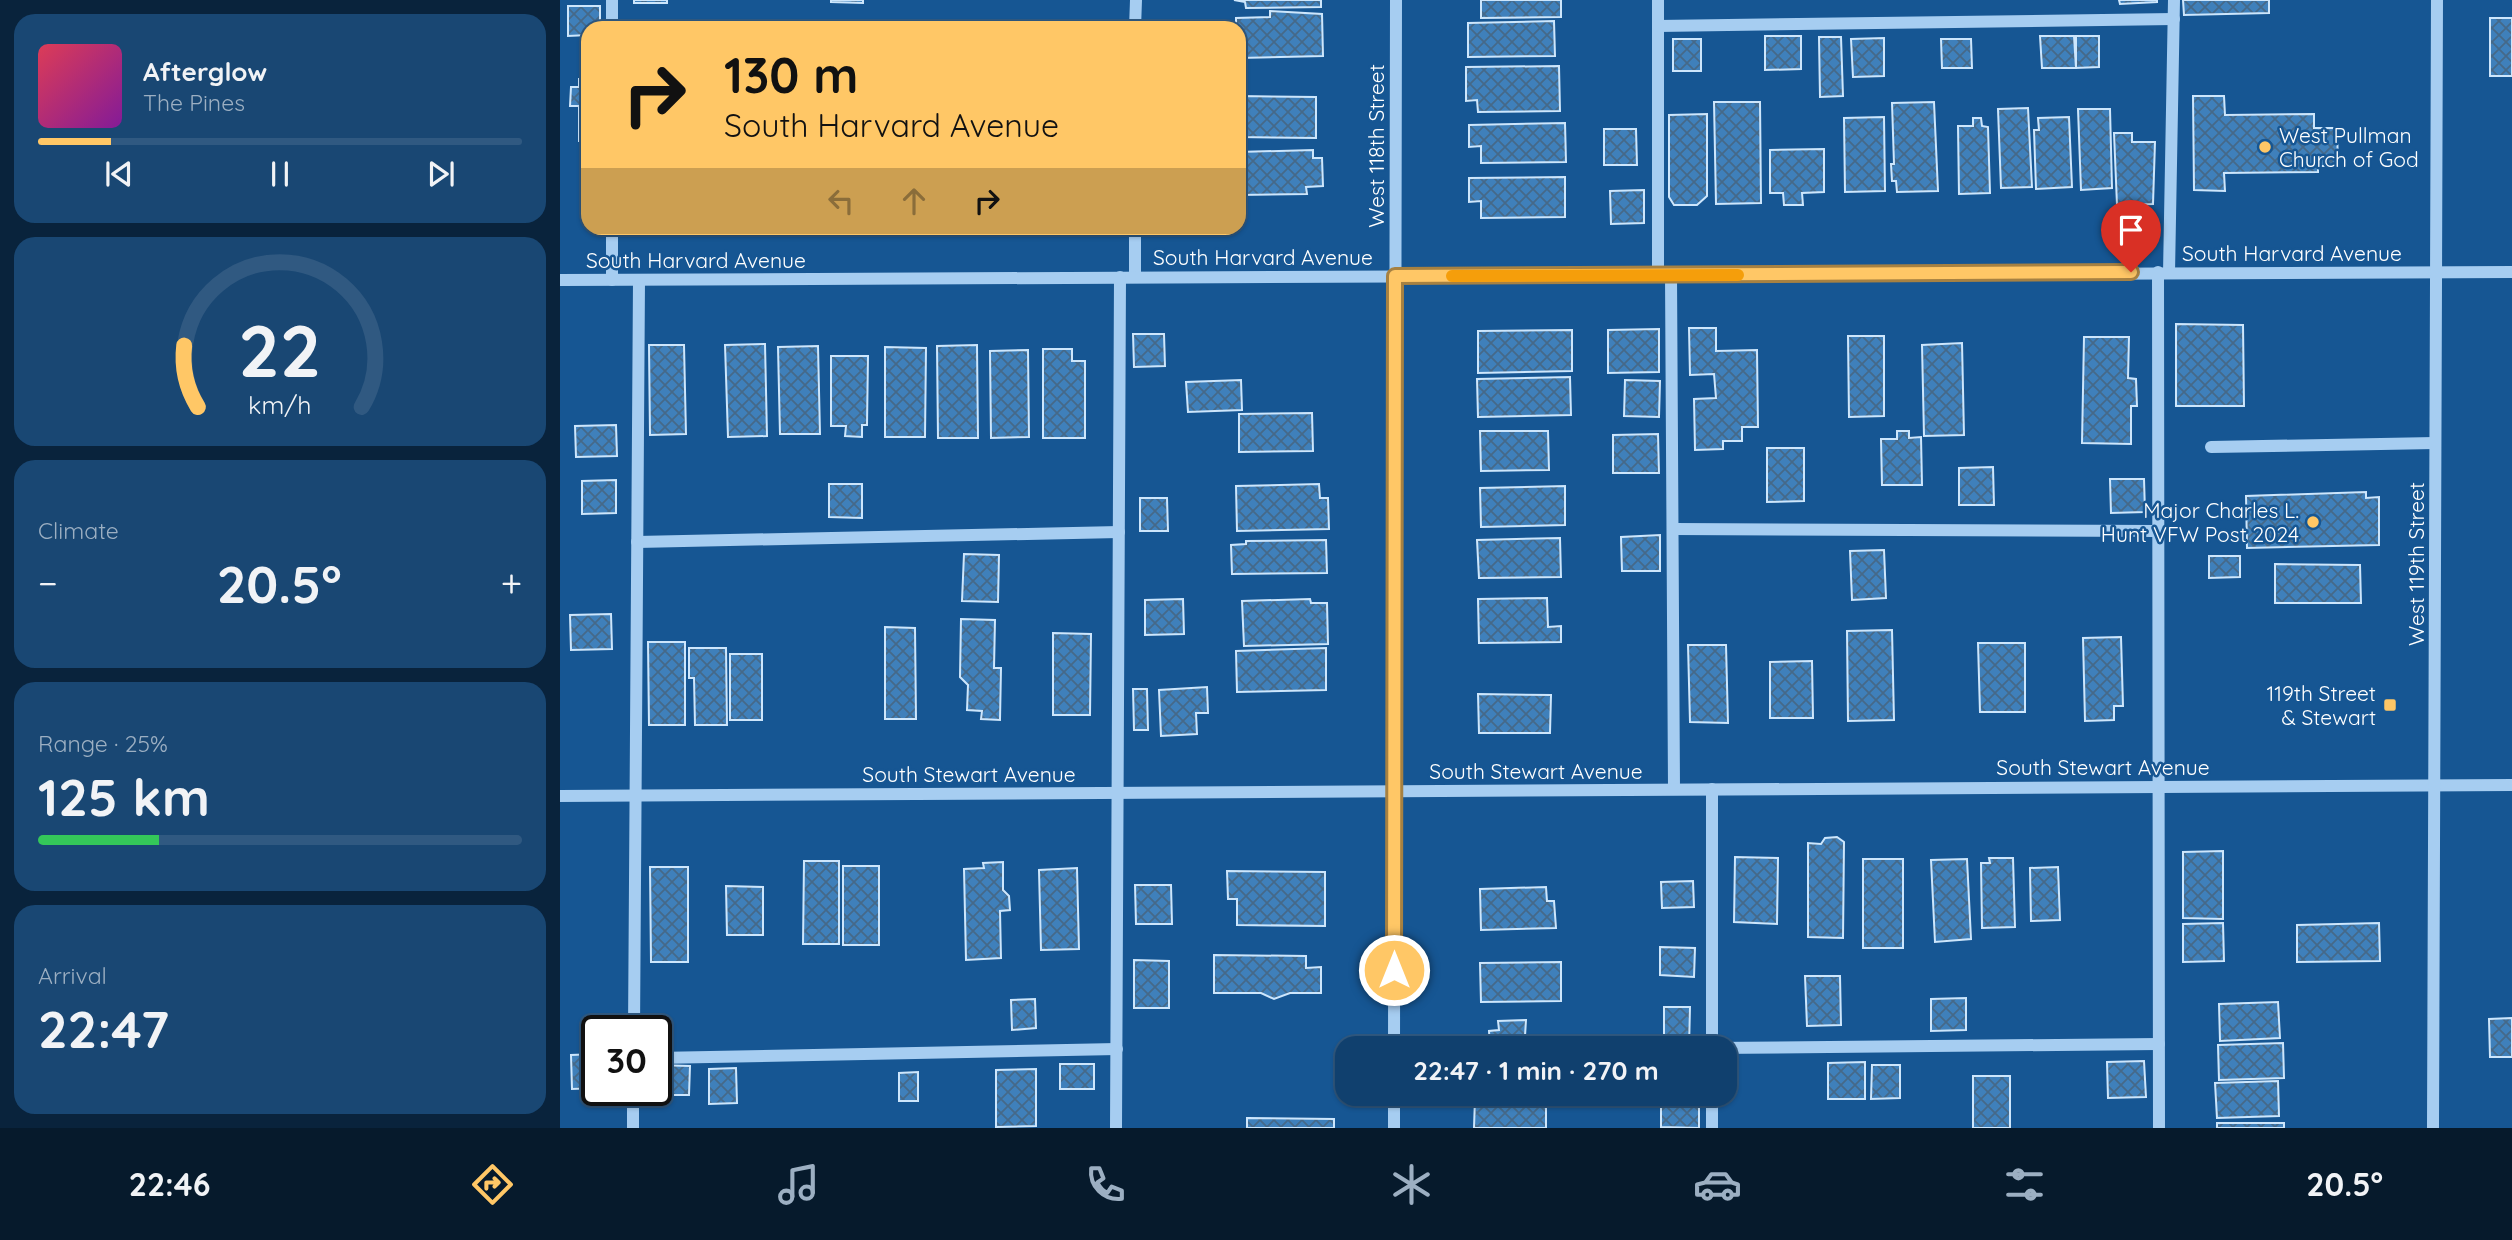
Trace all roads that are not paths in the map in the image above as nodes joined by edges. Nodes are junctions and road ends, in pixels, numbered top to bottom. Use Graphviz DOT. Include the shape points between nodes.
graph roads {
  1 [pos="612,0"];
  2 [pos="1136,0"];
  3 [pos="1396,0"];
  4 [pos="1658,0"];
  5 [pos="2174,0"];
  6 [pos="2437,0"];
  7 [pos="2174,19"];
  8 [pos="612,21"];
  9 [pos="1135,21"];
  10 [pos="1658,26"];
  11 [pos="612,235"];
  12 [pos="1135,235"];
  13 [pos="2436,271"];
  14 [pos="2512,272"];
  15 [pos="2163,273"];
  16 [pos="1664,275"];
  17 [pos="1395,276"];
  18 [pos="1120,277"];
  19 [pos="1135,277"];
  20 [pos="560,280"];
  21 [pos="612,280"];
  22 [pos="639,280"];
  23 [pos="2435,443"];
  24 [pos="2211,447"];
  25 [pos="1673,529"];
  26 [pos="2158,531"];
  27 [pos="1119,532"];
  28 [pos="637,542"];
  29 [pos="2435,785"];
  30 [pos="2512,785"];
  31 [pos="2158,786"];
  32 [pos="1674,789"];
  33 [pos="1712,789"];
  34 [pos="1394,791"];
  35 [pos="1118,792"];
  36 [pos="635,795"];
  37 [pos="560,796"];
  38 [pos="634,1015"];
  39 [pos="1394,1036"];
  40 [pos="1712,1036"];
  41 [pos="2159,1044"];
  42 [pos="1737,1048"];
  43 [pos="1116,1049"];
  44 [pos="672,1058"];
  45 [pos="633,1106"];
  46 [pos="1394,1106"];
  47 [pos="1712,1106"];
  48 [pos="633,1128"];
  49 [pos="1116,1128"];
  50 [pos="1394,1128"];
  51 [pos="1712,1128"];
  52 [pos="2159,1128"];
  53 [pos="2434,1128"];
  1 -- 8 [label="street"];
  2 -- 9 [label="street"];
  3 -- 17 [label="street, West 118th Street"];
  4 -- 10 [label="street"];
  5 -- 7 [label="street"];
  6 -- 13 [label="street, West 119th Street"];
  7 -- 10 [label="street"];
  7 -- 15 [label="street"];
  10 -- 16 [label="street"];
  11 -- 21 [label="street"];
  12 -- 19 [label="street"];
  13 -- 14 [label="street, South Harvard Avenue"];
  13 -- 15 [label="street, South Harvard Avenue"];
  13 -- 23 [label="street, West 119th Street"];
  15 -- 16 [label="street, South Harvard Avenue"];
  15 -- 26 [label="street"];
  16 -- 17 [label="street, South Harvard Avenue"];
  16 -- 25 [label="street"];
  17 -- 19 [label="street, South Harvard Avenue"];
  17 -- 34 [label="street, West 118th Street"];
  18 -- 19 [label="street, South Harvard Avenue"];
  18 -- 22 [label="street, South Harvard Avenue"];
  18 -- 27 [label="street"];
  20 -- 21 [label="street, South Harvard Avenue"];
  21 -- 22 [label="street, South Harvard Avenue"];
  22 -- 28 [label="street"];
  23 -- 24 [label="street"];
  23 -- 29 [label="street, West 119th Street"];
  25 -- 26 [label="street"];
  25 -- 32 [label="street"];
  26 -- 31 [label="street"];
  27 -- 28 [label="street"];
  27 -- 35 [label="street"];
  28 -- 36 [label="street"];
  29 -- 30 [label="street, South Stewart Avenue"];
  29 -- 31 [label="street, South Stewart Avenue"];
  29 -- 53 [label="street, West 119th Street"];
  31 -- 33 [label="street, South Stewart Avenue"];
  31 -- 41 [label="street"];
  32 -- 33 [label="street, South Stewart Avenue"];
  32 -- 34 [label="street, South Stewart Avenue"];
  33 -- 40 [label="street"];
  34 -- 35 [label="street, South Stewart Avenue"];
  34 -- 39 [label="street, West 118th Street"];
  35 -- 36 [label="street, South Stewart Avenue"];
  35 -- 43 [label="street"];
  36 -- 37 [label="street, South Stewart Avenue"];
  36 -- 38 [label="street"];
  41 -- 42 [label="street"];
  41 -- 52 [label="street"];
  43 -- 44 [label="street"];
  43 -- 49 [label="street"];
  45 -- 48 [label="street"];
  46 -- 50 [label="street"];
  47 -- 51 [label="street"];
}
